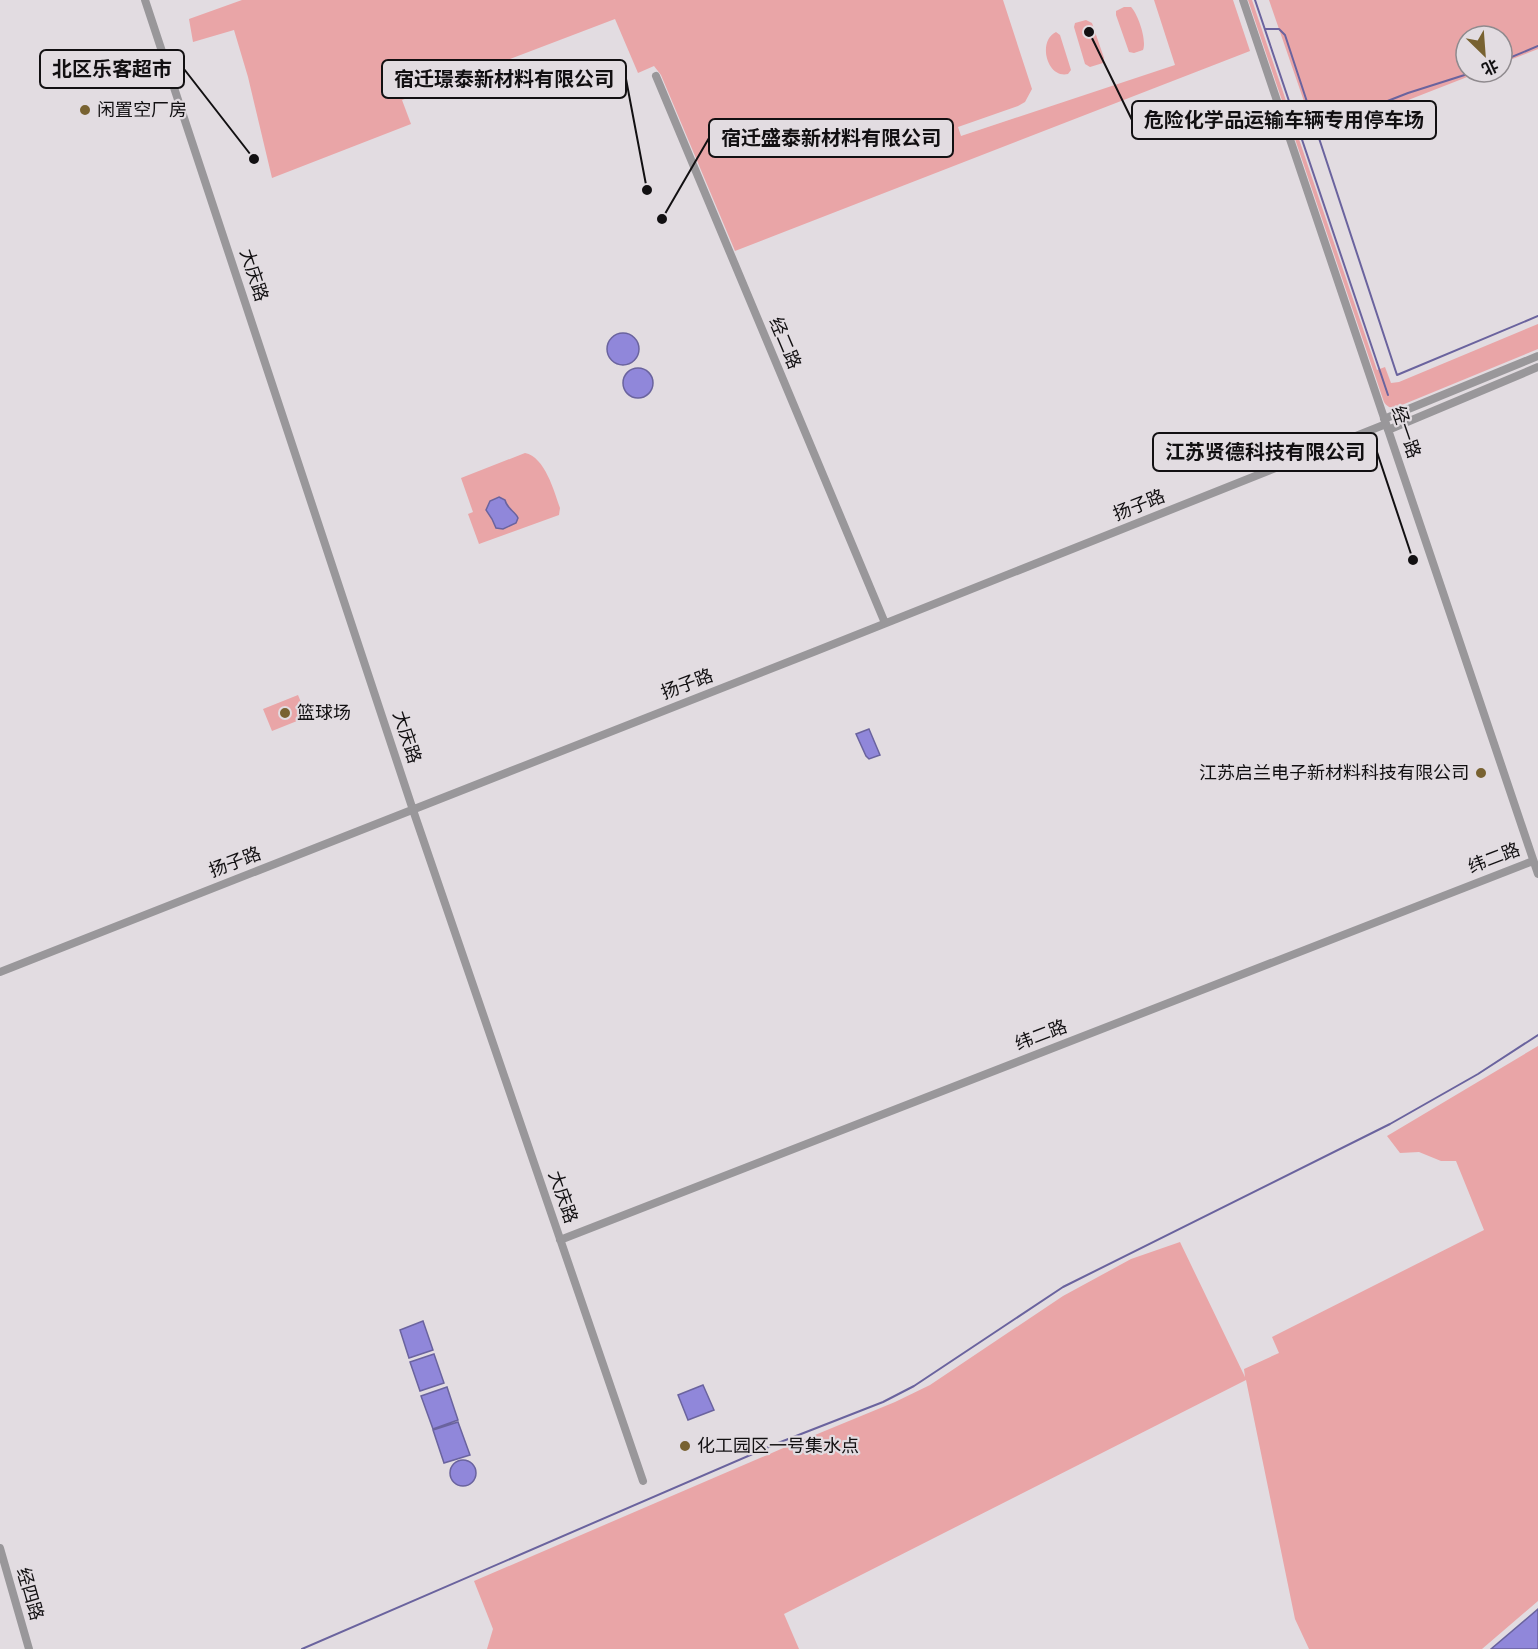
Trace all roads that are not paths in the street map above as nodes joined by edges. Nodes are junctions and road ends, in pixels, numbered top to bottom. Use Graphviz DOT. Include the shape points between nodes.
graph roads {
  1 [pos="145,0"];
  2 [pos="1244,0"];
  3 [pos="656,76"];
  4 [pos="1538,356"];
  5 [pos="1538,367"];
  6 [pos="1386,425"];
  7 [pos="885,623"];
  8 [pos="413,810"];
  9 [pos="1533,861"];
  10 [pos="1538,874"];
  11 [pos="0,972"];
  12 [pos="560,1240"];
  13 [pos="643,1481"];
  14 [pos="0,1548"];
  15 [pos="29,1649"];
  1 -- 8 [label="street, 大庆路"];
  2 -- 6 [label="street, 经一路"];
  3 -- 7 [label="street, 经二路"];
  4 -- 6 [label="street, 扬子路"];
  5 -- 6 [label="street, 扬子路"];
  6 -- 7 [label="street, 扬子路"];
  6 -- 9 [label="street, 经一路"];
  7 -- 8 [label="street, 扬子路"];
  8 -- 11 [label="street, 扬子路"];
  8 -- 12 [label="street, 大庆路"];
  9 -- 10 [label="street, 经一路"];
  9 -- 12 [label="street, 纬二路"];
  12 -- 13 [label="street, 大庆路"];
  14 -- 15 [label="street, 经四路"];
}
